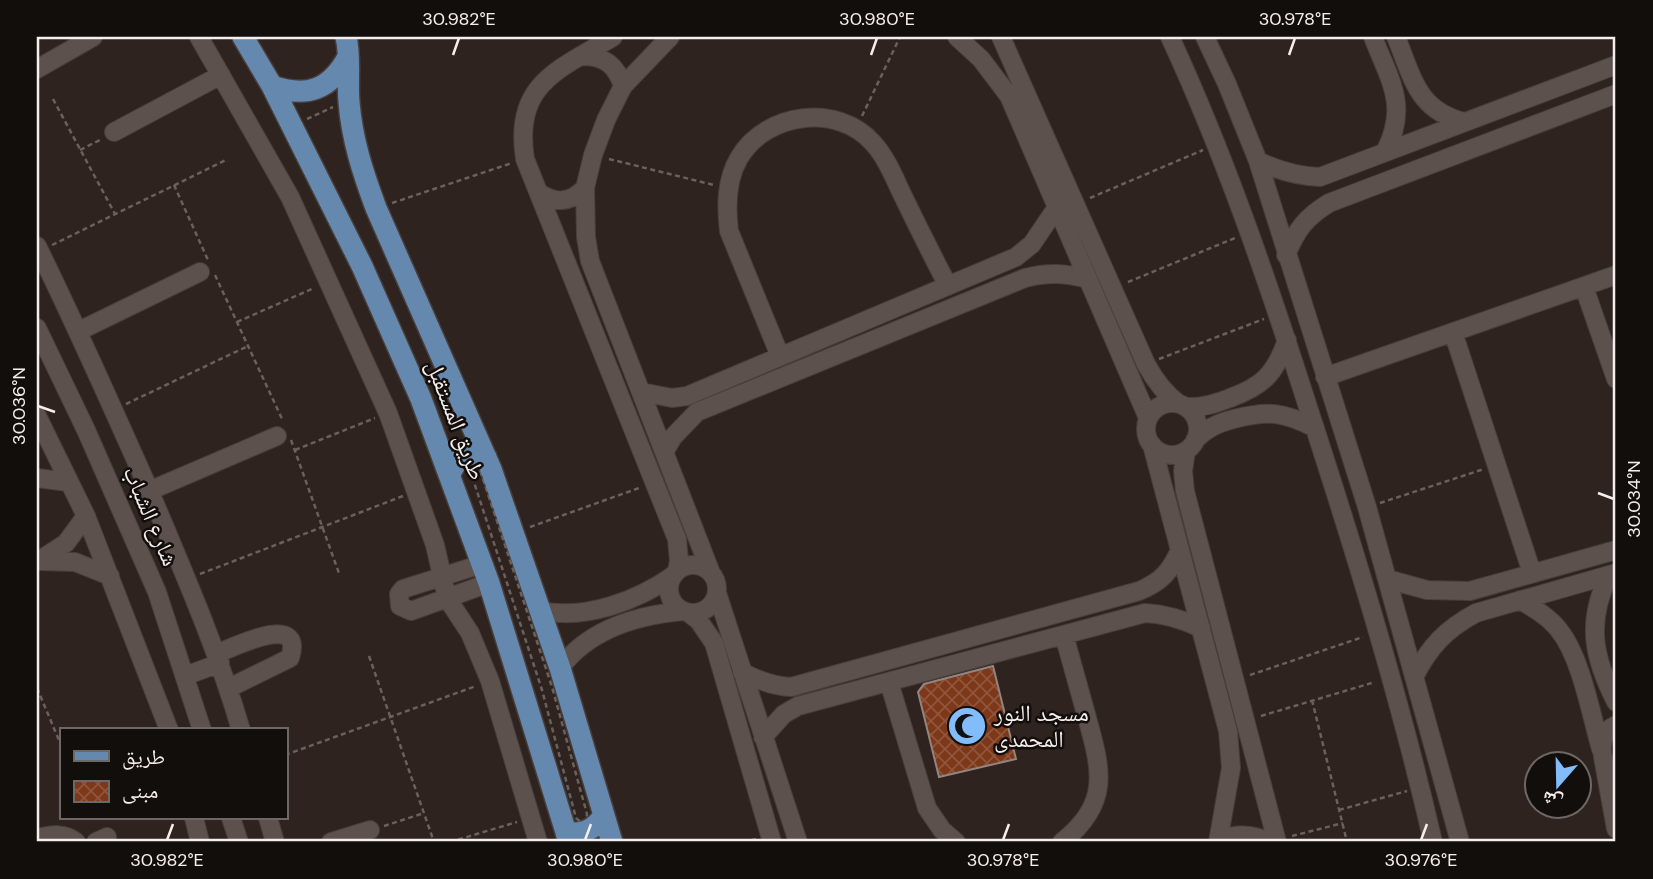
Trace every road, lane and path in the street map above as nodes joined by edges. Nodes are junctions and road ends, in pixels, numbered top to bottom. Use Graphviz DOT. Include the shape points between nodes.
graph roads {
  1 [pos="93,37"];
  2 [pos="199,37"];
  3 [pos="243,37"];
  4 [pos="613,37"];
  5 [pos="670,37"];
  6 [pos="900,37"];
  7 [pos="957,37"];
  8 [pos="1001,37"];
  9 [pos="1170,37"];
  10 [pos="1205,37"];
  11 [pos="1373,37"];
  12 [pos="1396,37"];
  13 [pos="350,44"];
  14 [pos="582,55"];
  15 [pos="1616,65"];
  16 [pos="37,69"];
  17 [pos="221,75"];
  18 [pos="1565,84"];
  19 [pos="272,86"];
  20 [pos="623,86"];
  21 [pos="1616,94"];
  22 [pos="53,99"];
  23 [pos="349,100"];
  24 [pos="1575,110"];
  25 [pos="1464,122"];
  26 [pos="292,126"];
  27 [pos="857,128"];
  28 [pos="114,132"];
  29 [pos="1216,144"];
  30 [pos="80,150"];
  31 [pos="1385,152"];
  32 [pos="593,155"];
  33 [pos="525,159"];
  34 [pos="226,160"];
  35 [pos="1258,162"];
  36 [pos="174,186"];
  37 [pos="584,188"];
  38 [pos="728,189"];
  39 [pos="539,193"];
  40 [pos="1066,205"];
  41 [pos="376,208"];
  42 [pos="115,214"];
  43 [pos="1251,231"];
  44 [pos="38,249"];
  45 [pos="1286,255"];
  46 [pos="994,266"];
  47 [pos="200,272"];
  48 [pos="1616,275"];
  49 [pos="1088,279"];
  50 [pos="329,281"];
  51 [pos="947,286"];
  52 [pos="1584,286"];
  53 [pos="1003,287"];
  54 [pos="1113,289"];
  55 [pos="1278,314"];
  56 [pos="867,320"];
  57 [pos="237,322"];
  58 [pos="37,328"];
  59 [pos="79,331"];
  60 [pos="1453,332"];
  61 [pos="876,339"];
  62 [pos="1287,340"];
  63 [pos="248,346"];
  64 [pos="780,356"];
  65 [pos="1146,364"];
  66 [pos="1325,377"];
  67 [pos="1616,379"];
  68 [pos="641,392"];
  69 [pos="1182,406"];
  70 [pos="114,410"];
  71 [pos="388,413"];
  72 [pos="37,416"];
  73 [pos="1148,418"];
  74 [pos="1315,428"];
  75 [pos="277,436"];
  76 [pos="49,442"];
  77 [pos="1152,445"];
  78 [pos="1190,445"];
  79 [pos="295,450"];
  80 [pos="664,452"];
  81 [pos="486,457"];
  82 [pos="37,459"];
  83 [pos="1497,465"];
  84 [pos="450,475"];
  85 [pos="37,478"];
  86 [pos="68,482"];
  87 [pos="655,482"];
  88 [pos="1359,482"];
  89 [pos="1335,489"];
  90 [pos="149,491"];
  91 [pos="416,491"];
  92 [pos="1367,507"];
  93 [pos="86,516"];
  94 [pos="322,525"];
  95 [pos="514,533"];
  96 [pos="1180,550"];
  97 [pos="1616,550"];
  98 [pos="38,561"];
  99 [pos="486,573"];
  100 [pos="676,573"];
  101 [pos="711,573"];
  102 [pos="1532,573"];
  103 [pos="1613,574"];
  104 [pos="110,576"];
  105 [pos="340,576"];
  106 [pos="441,577"];
  107 [pos="187,579"];
  108 [pos="1387,579"];
  109 [pos="717,593"];
  110 [pos="447,598"];
  111 [pos="1520,600"];
  112 [pos="541,611"];
  113 [pos="687,612"];
  114 [pos="1201,628"];
  115 [pos="1378,632"];
  116 [pos="985,633"];
  117 [pos="1064,635"];
  118 [pos="992,654"];
  119 [pos="369,656"];
  120 [pos="218,658"];
  121 [pos="742,672"];
  122 [pos="185,676"];
  123 [pos="556,677"];
  124 [pos="1390,677"];
  125 [pos="1414,677"];
  126 [pos="490,681"];
  127 [pos="1233,681"];
  128 [pos="889,682"];
  129 [pos="37,688"];
  130 [pos="229,688"];
  131 [pos="534,693"];
  132 [pos="1312,700"];
  133 [pos="1616,702"];
  134 [pos="390,718"];
  135 [pos="1244,721"];
  136 [pos="1616,725"];
  137 [pos="168,728"];
  138 [pos="201,728"];
  139 [pos="240,728"];
  140 [pos="763,737"];
  141 [pos="60,743"];
  142 [pos="1602,753"];
  143 [pos="287,754"];
  144 [pos="1616,771"];
  145 [pos="1419,788"];
  146 [pos="1339,810"];
  147 [pos="424,813"];
  148 [pos="604,815"];
  149 [pos="531,817"];
  150 [pos="194,820"];
  151 [pos="232,820"];
  152 [pos="269,820"];
  153 [pos="1343,823"];
  154 [pos="1616,829"];
  155 [pos="370,830"];
  156 [pos="1458,835"];
  157 [pos="37,838"];
  158 [pos="568,838"];
  159 [pos="1432,839"];
  160 [pos="1219,841"];
  161 [pos="76,842"];
  162 [pos="200,842"];
  163 [pos="239,842"];
  164 [pos="275,842"];
  165 [pos="331,842"];
  166 [pos="434,842"];
  167 [pos="450,842"];
  168 [pos="538,842"];
  169 [pos="612,842"];
  170 [pos="772,842"];
  171 [pos="797,842"];
  172 [pos="956,842"];
  173 [pos="1062,842"];
  174 [pos="1274,842"];
  175 [pos="1347,842"];
  1 -- 16 [label="street"];
  2 -- 17 [label="street"];
  3 -- 19 [label="main road, طريق المستقبل"];
  4 -- 14 [label="street"];
  5 -- 20 [label="street"];
  6 -- 27 [label="path"];
  7 -- 40 [label="street" via="1009,96"];
  8 -- 40 [label="street"];
  9 -- 29 [label="street"];
  10 -- 35 [label="street"];
  11 -- 31 [label="street" via="1397,99 1396,127"];
  12 -- 25 [label="street" via="1429,106"];
  13 -- 19 [label="main road" via="340,73 325,85 290,92"];
  13 -- 23 [label="main road, طريق المستقبل"];
  14 -- 20 [label="street" via="596,55 609,62"];
  14 -- 33 [label="street" via="549,75 534,93 525,113"];
  15 -- 18 [label="street"];
  17 -- 28 [label="street"];
  17 -- 50 [label="street" via="290,197"];
  18 -- 24 [label="street"];
  18 -- 25 [label="street"];
  19 -- 26 [label="main road, طريق المستقبل"];
  20 -- 32 [label="street"];
  21 -- 24 [label="street"];
  22 -- 30 [label="path"];
  23 -- 26 [label="path"];
  23 -- 41 [label="main road, طريق المستقبل" via="354,141"];
  24 -- 45 [label="street" via="1329,203 1310,215"];
  25 -- 31 [label="street"];
  26 -- 84 [label="main road, طريق المستقبل" via="362,266"];
  27 -- 38 [label="street" via="825,117 792,119 772,128 739,158"];
  27 -- 51 [label="street" via="887,163"];
  28 -- 30 [label="path"];
  29 -- 40 [label="path"];
  29 -- 43 [label="street"];
  30 -- 42 [label="path"];
  31 -- 35 [label="street" via="1320,177 1288,173"];
  32 -- 37 [label="street"];
  32 -- 38 [label="path"];
  33 -- 39 [label="street"];
  33 -- 41 [label="path"];
  34 -- 36 [label="path"];
  35 -- 45 [label="street"];
  36 -- 42 [label="path"];
  36 -- 57 [label="path"];
  37 -- 39 [label="street" via="563,202"];
  37 -- 68 [label="street" via="590,261"];
  38 -- 64 [label="street" via="729,231"];
  39 -- 87 [label="street"];
  40 -- 46 [label="street" via="1032,244"];
  40 -- 49 [label="street"];
  40 -- 54 [label="street"];
  41 -- 81 [label="main road, طريق المستقبل"];
  42 -- 44 [label="path"];
  43 -- 54 [label="path"];
  43 -- 55 [label="street"];
  44 -- 59 [label="street"];
  45 -- 66 [label="street"];
  46 -- 51 [label="street"];
  46 -- 53 [label="street"];
  47 -- 59 [label="street"];
  48 -- 52 [label="street"];
  49 -- 53 [label="street" via="1046,273"];
  49 -- 73 [label="street"];
  50 -- 57 [label="path"];
  50 -- 71 [label="street"];
  51 -- 56 [label="street"];
  52 -- 60 [label="street"];
  52 -- 67 [label="street"];
  53 -- 61 [label="street"];
  54 -- 65 [label="street"];
  55 -- 62 [label="street"];
  55 -- 65 [label="path"];
  56 -- 61 [label="street"];
  56 -- 64 [label="street"];
  57 -- 63 [label="path"];
  58 -- 122 [label="street, شارع الشباب" via="157,592"];
  59 -- 70 [label="street"];
  60 -- 66 [label="street"];
  60 -- 83 [label="street"];
  61 -- 80 [label="street" via="696,412"];
  62 -- 69 [label="street" via="1280,360 1252,390 1211,405"];
  62 -- 74 [label="street"];
  63 -- 70 [label="path"];
  63 -- 79 [label="path"];
  64 -- 68 [label="street" via="687,396"];
  65 -- 69 [label="street" via="1160,387"];
  66 -- 88 [label="street"];
  68 -- 80 [label="street"];
  69 -- 73 [label="street" via="1161,405"];
  69 -- 78 [label="street" via="1197,422"];
  70 -- 90 [label="street"];
  71 -- 79 [label="path"];
  71 -- 91 [label="street"];
  72 -- 76 [label="street"];
  73 -- 77 [label="street" via="1146,432"];
  74 -- 78 [label="street" via="1287,416 1259,412 1216,424"];
  74 -- 89 [label="street"];
  75 -- 90 [label="street"];
  76 -- 82 [label="street"];
  76 -- 86 [label="street"];
  77 -- 78 [label="street" via="1168,454"];
  77 -- 96 [label="street"];
  78 -- 127 [label="street" via="1185,491"];
  79 -- 94 [label="path"];
  80 -- 101 [label="street"];
  81 -- 84 [label="main road" via="468,454 453,465"];
  81 -- 95 [label="main road, طريق المستقبل"];
  83 -- 92 [label="path"];
  83 -- 102 [label="street"];
  84 -- 99 [label="main road, طريق المستقبل"];
  85 -- 86 [label="street"];
  86 -- 93 [label="street"];
  87 -- 95 [label="path"];
  87 -- 100 [label="street" via="677,540"];
  88 -- 89 [label="street"];
  88 -- 92 [label="street"];
  89 -- 115 [label="street"];
  90 -- 107 [label="street"];
  91 -- 94 [label="path"];
  91 -- 106 [label="street"];
  92 -- 108 [label="street"];
  93 -- 98 [label="street" via="66,543"];
  93 -- 104 [label="street"];
  94 -- 105 [label="path"];
  94 -- 107 [label="path"];
  95 -- 112 [label="main road, طريق المستقبل"];
  96 -- 114 [label="street"];
  96 -- 116 [label="street" via="1172,569 1139,591"];
  97 -- 102 [label="street"];
  98 -- 104 [label="street" via="75,562"];
  99 -- 106 [label="street"];
  99 -- 110 [label="street"];
  99 -- 131 [label="main road, طريق المستقبل"];
  100 -- 101 [label="street" via="695,565"];
  100 -- 112 [label="street" via="654,589 593,610"];
  100 -- 113 [label="street" via="669,585 670,596"];
  101 -- 109 [label="street"];
  102 -- 108 [label="street" via="1470,591 1449,592"];
  103 -- 111 [label="street"];
  103 -- 133 [label="street" via="1598,598 1594,622 1596,647"];
  104 -- 137 [label="street"];
  106 -- 110 [label="street"];
  106 -- 110 [label="street" via="403,589 398,600 411,611"];
  107 -- 120 [label="street"];
  108 -- 125 [label="street"];
  109 -- 113 [label="street" via="707,609"];
  109 -- 121 [label="street"];
  110 -- 126 [label="street" via="470,633"];
  111 -- 125 [label="street" via="1455,624 1431,647"];
  111 -- 142 [label="street" via="1559,630 1573,651"];
  112 -- 123 [label="main road, طريق المستقبل"];
  113 -- 123 [label="street" via="662,613 599,632 570,654"];
  113 -- 170 [label="street" via="715,643"];
  114 -- 117 [label="street" via="1164,614 1144,613"];
  114 -- 160 [label="street" via="1228,731 1231,768"];
  115 -- 124 [label="street"];
  115 -- 127 [label="path"];
  116 -- 118 [label="street"];
  116 -- 121 [label="street" via="791,687 757,681"];
  117 -- 118 [label="street"];
  117 -- 173 [label="street" via="1099,761 1099,786 1092,809"];
  118 -- 128 [label="street"];
  119 -- 134 [label="path"];
  120 -- 122 [label="street"];
  120 -- 130 [label="street"];
  120 -- 130 [label="street" via="272,633 290,639 290,658"];
  121 -- 140 [label="street"];
  122 -- 138 [label="street, شارع الشباب"];
  123 -- 131 [label="path"];
  123 -- 131 [label="path" via="587,814 583,823 576,818"];
  123 -- 131 [label="path" via="481,473 473,467"];
  123 -- 148 [label="main road, طريق المستقبل"];
  124 -- 132 [label="path"];
  124 -- 145 [label="street"];
  125 -- 156 [label="street"];
  126 -- 134 [label="path"];
  126 -- 149 [label="street"];
  127 -- 135 [label="street"];
  128 -- 140 [label="street" via="798,706 778,719"];
  128 -- 172 [label="street" via="927,808"];
  129 -- 141 [label="path"];
  130 -- 139 [label="street"];
  131 -- 158 [label="main road, طريق المستقبل"];
  132 -- 135 [label="path"];
  132 -- 146 [label="path"];
  134 -- 143 [label="path"];
  134 -- 147 [label="path"];
  135 -- 174 [label="street"];
  136 -- 142 [label="street" via="1604,737"];
  140 -- 171 [label="street"];
  142 -- 144 [label="street"];
  142 -- 154 [label="street"];
  145 -- 146 [label="path"];
  145 -- 159 [label="street"];
  146 -- 153 [label="path"];
  147 -- 155 [label="path"];
  147 -- 166 [label="path"];
  148 -- 158 [label="main road" via="585,832"];
  148 -- 169 [label="main road, طريق المستقبل"];
  149 -- 167 [label="path"];
  149 -- 168 [label="street"];
  150 -- 162 [label="street"];
  151 -- 163 [label="street"];
  152 -- 164 [label="street"];
  153 -- 174 [label="path"];
  153 -- 175 [label="path"];
  155 -- 165 [label="street"];
  156 -- 159 [label="street"];
  157 -- 161 [label="street" via="54,834"];
  160 -- 174 [label="street" via="1251,835"];
}
